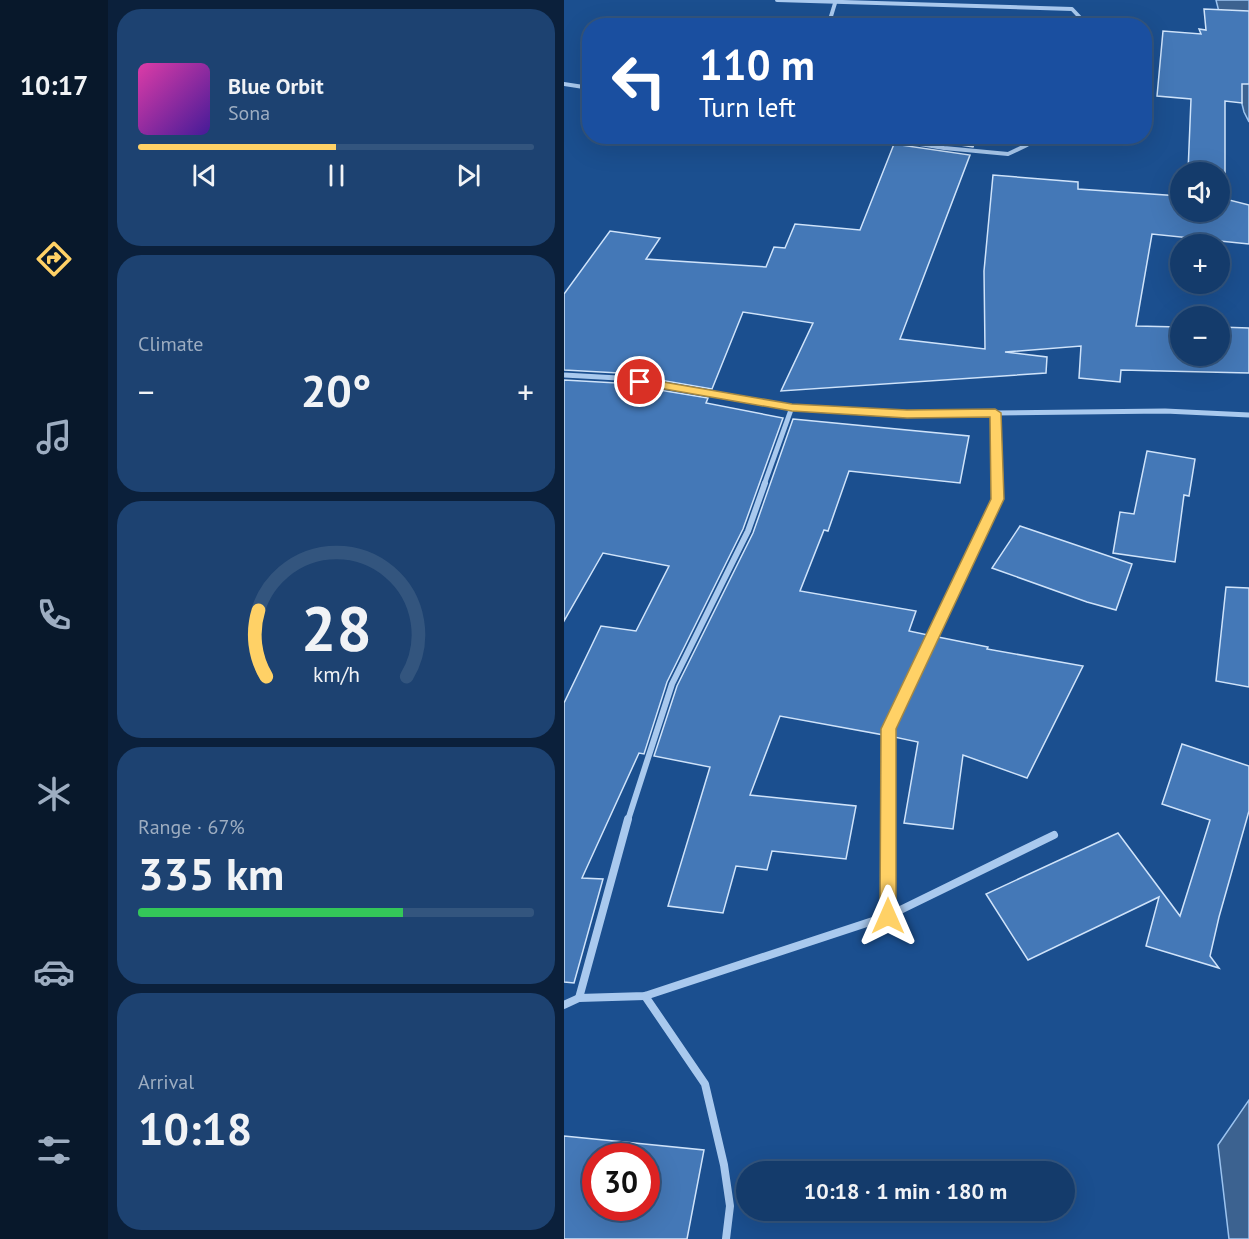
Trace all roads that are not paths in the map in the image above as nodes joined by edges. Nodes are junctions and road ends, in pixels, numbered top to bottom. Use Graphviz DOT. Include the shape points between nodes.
graph roads {
  1 [pos="777,0"];
  2 [pos="835,2"];
  3 [pos="830,18"];
  4 [pos="1080,18"];
  5 [pos="564,84"];
  6 [pos="582,87"];
  7 [pos="920,144"];
  8 [pos="1028,144"];
  9 [pos="564,375"];
  10 [pos="792,407"];
  11 [pos="995,413"];
  12 [pos="1249,415"];
  13 [pos="1054,835"];
  14 [pos="888,916"];
  15 [pos="645,996"];
  16 [pos="579,998"];
  17 [pos="564,1005"];
  18 [pos="726,1239"];
  1 -- 2 [label="street"];
  2 -- 3 [label="street"];
  2 -- 4 [label="street" via="1072,9"];
  5 -- 6 [label="street"];
  7 -- 8 [label="street" via="1008,154"];
  9 -- 10 [label="street" via="618,378"];
  10 -- 11 [label="street" via="907,414"];
  10 -- 16 [label="street" via="748,531 672,684 621,841"];
  11 -- 12 [label="street" via="1165,411"];
  11 -- 14 [label="street" via="998,499 889,729"];
  13 -- 14 [label="street"];
  14 -- 15 [label="street"];
  15 -- 16 [label="street"];
  15 -- 18 [label="street" via="705,1084 729,1196"];
  16 -- 17 [label="street"];
}
